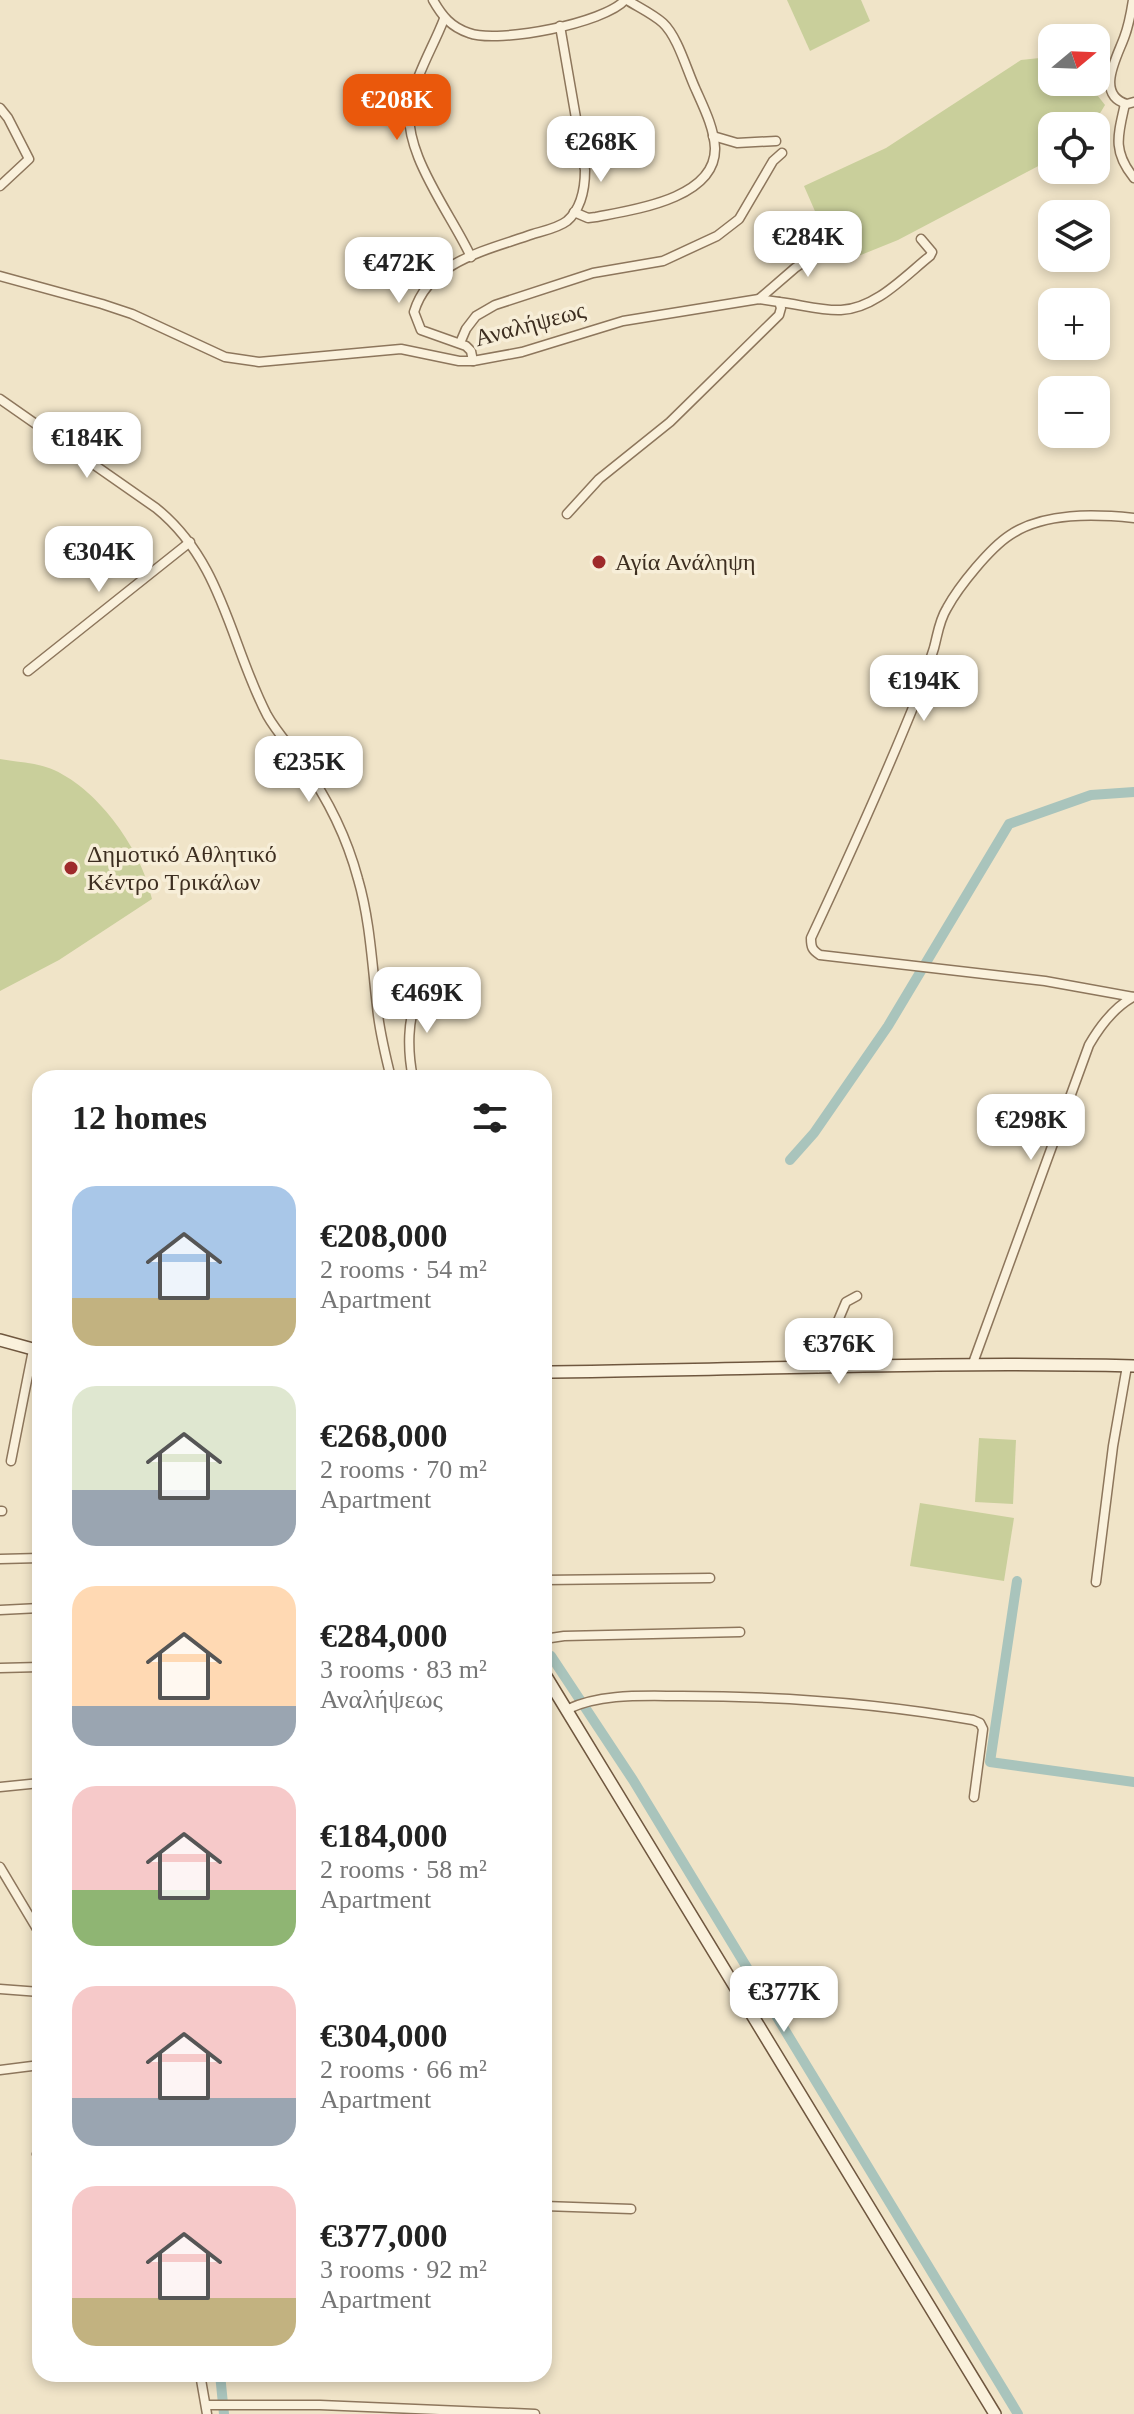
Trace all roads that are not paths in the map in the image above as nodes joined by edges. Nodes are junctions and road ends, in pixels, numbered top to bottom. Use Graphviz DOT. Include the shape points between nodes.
graph roads {
  1 [pos="433,0"];
  2 [pos="626,0"];
  3 [pos="1133,0"];
  4 [pos="444,19"];
  5 [pos="560,26"];
  6 [pos="1129,103"];
  7 [pos="0,108"];
  8 [pos="713,136"];
  9 [pos="776,141"];
  10 [pos="782,153"];
  11 [pos="1134,178"];
  12 [pos="0,186"];
  13 [pos="574,212"];
  14 [pos="921,239"];
  15 [pos="828,241"];
  16 [pos="471,257"];
  17 [pos="0,276"];
  18 [pos="759,299"];
  19 [pos="779,302"];
  20 [pos="460,343"];
  21 [pos="473,361"];
  22 [pos="0,399"];
  23 [pos="567,514"];
  24 [pos="1134,518"];
  25 [pos="190,542"];
  26 [pos="28,671"];
  27 [pos="438,989"];
  28 [pos="389,1070"];
  29 [pos="412,1070"];
  30 [pos="857,1296"];
  31 [pos="0,1340"];
  32 [pos="32,1350"];
  33 [pos="973,1363"];
  34 [pos="1131,1366"];
  35 [pos="818,1368"];
  36 [pos="32,1372"];
  37 [pos="552,1372"];
  38 [pos="11,1461"];
  39 [pos="32,1558"];
  40 [pos="0,1559"];
  41 [pos="710,1578"];
  42 [pos="552,1580"];
  43 [pos="1096,1582"];
  44 [pos="32,1608"];
  45 [pos="0,1610"];
  46 [pos="740,1632"];
  47 [pos="552,1638"];
  48 [pos="32,1667"];
  49 [pos="0,1668"];
  50 [pos="552,1683"];
  51 [pos="572,1708"];
  52 [pos="32,1784"];
  53 [pos="0,1787"];
  54 [pos="974,1797"];
  55 [pos="0,1867"];
  56 [pos="32,1921"];
  57 [pos="0,1989"];
  58 [pos="32,1991"];
  59 [pos="32,2066"];
  60 [pos="0,2070"];
  61 [pos="552,2206"];
  62 [pos="631,2209"];
  63 [pos="201,2382"];
  64 [pos="206,2410"];
  65 [pos="535,2414"];
  66 [pos="995,2414"];
  1 -- 4 [label="street"];
  2 -- 5 [label="street" via="599,17"];
  2 -- 8 [label="street" via="664,24"];
  3 -- 6 [label="street" via="1111,75 1113,94"];
  4 -- 5 [label="street" via="491,37"];
  4 -- 16 [label="street" via="410,102 411,133 421,164"];
  5 -- 13 [label="street" via="585,170 583,194"];
  6 -- 11 [label="street" via="1118,150"];
  7 -- 12 [label="street" via="29,159"];
  8 -- 9 [label="street" via="737,143"];
  8 -- 13 [label="street" via="709,167 673,199 596,217"];
  10 -- 20 [label="street" via="739,219 717,236 663,261 593,273 504,301 476,316"];
  13 -- 16 [label="street" via="557,226"];
  14 -- 19 [label="street, Αναλήψεως" via="930,256 868,303 842,310"];
  15 -- 18 [label="street"];
  16 -- 20 [label="street" via="432,280 414,312 421,330"];
  17 -- 21 [label="street, Αναλήψεως" via="132,314 236,360 269,362 401,349"];
  18 -- 19 [label="street, Αναλήψεως"];
  18 -- 21 [label="street, Αναλήψεως" via="623,321"];
  19 -- 23 [label="street" via="779,315"];
  20 -- 21 [label="street" via="471,351"];
  22 -- 25 [label="street" via="156,508"];
  24 -- 33 [label="street" via="1070,517 1011,534 991,550 949,604 883,783 811,938 813,951 820,955 1045,981 1134,997 1108,1017 1089,1045"];
  25 -- 26 [label="street"];
  25 -- 28 [label="street" via="223,605 267,714 309,773 345,838 362,893"];
  27 -- 29 [label="street" via="420,995 415,1006"];
  30 -- 35 [label="street" via="846,1302"];
  31 -- 32 [label="street"];
  33 -- 34 [label="street"];
  33 -- 35 [label="street"];
  34 -- 43 [label="street" via="1113,1446"];
  35 -- 37 [label="street"];
  36 -- 38 [label="street"];
  39 -- 40 [label="street"];
  41 -- 42 [label="street"];
  44 -- 45 [label="street"];
  46 -- 47 [label="street"];
  48 -- 49 [label="street"];
  50 -- 51 [label="street"];
  51 -- 54 [label="street" via="602,1698 769,1697 973,1720 983,1729"];
  51 -- 66 [label="street"];
  52 -- 53 [label="street"];
  55 -- 56 [label="street"];
  57 -- 58 [label="street"];
  59 -- 60 [label="street"];
  61 -- 62 [label="street"];
  63 -- 64 [label="street"];
  64 -- 65 [label="street" via="224,2405 320,2405"];
}
